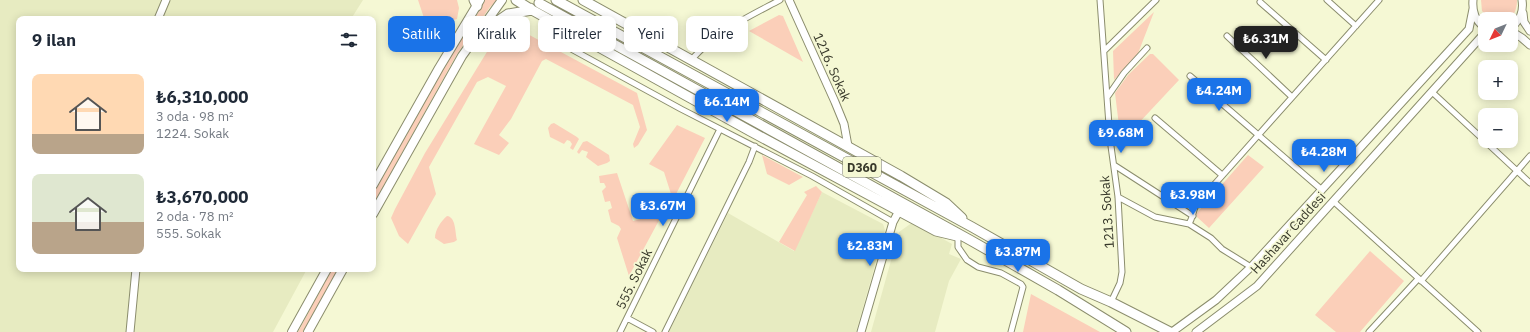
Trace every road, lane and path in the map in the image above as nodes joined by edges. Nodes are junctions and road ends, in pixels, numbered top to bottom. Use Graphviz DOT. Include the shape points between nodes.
graph roads {
  1 [pos="166,0"];
  2 [pos="502,0"];
  3 [pos="516,0"];
  4 [pos="525,0"];
  5 [pos="556,0"];
  6 [pos="583,0"];
  7 [pos="780,0"];
  8 [pos="789,0"];
  9 [pos="1100,0"];
  10 [pos="1156,0"];
  11 [pos="1327,0"];
  12 [pos="1378,0"];
  13 [pos="1473,0"];
  14 [pos="1522,0"];
  15 [pos="477,2"];
  16 [pos="1260,2"];
  17 [pos="540,3"];
  18 [pos="1473,8"];
  19 [pos="1523,9"];
  20 [pos="532,10"];
  21 [pos="159,16"];
  22 [pos="490,16"];
  23 [pos="505,16"];
  24 [pos="1478,21"];
  25 [pos="1518,21"];
  26 [pos="1356,26"];
  27 [pos="1530,31"];
  28 [pos="1518,35"];
  29 [pos="1227,36"];
  30 [pos="1478,40"];
  31 [pos="1530,45"];
  32 [pos="1147,48"];
  33 [pos="1104,51"];
  34 [pos="465,52"];
  35 [pos="577,52"];
  36 [pos="691,60"];
  37 [pos="1326,60"];
  38 [pos="1190,76"];
  39 [pos="1432,92"];
  40 [pos="1108,96"];
  41 [pos="1292,98"];
  42 [pos="1155,118"];
  43 [pos="720,129"];
  44 [pos="1259,135"];
  45 [pos="754,146"];
  46 [pos="848,146"];
  47 [pos="1530,156"];
  48 [pos="1114,165"];
  49 [pos="1517,171"];
  50 [pos="1222,175"];
  51 [pos="376,180"];
  52 [pos="1530,183"];
  53 [pos="1322,190"];
  54 [pos="1118,197"];
  55 [pos="1333,201"];
  56 [pos="376,209"];
  57 [pos="899,211"];
  58 [pos="1193,216"];
  59 [pos="892,222"];
  60 [pos="1189,224"];
  61 [pos="972,227"];
  62 [pos="958,237"];
  63 [pos="970,240"];
  64 [pos="1251,267"];
  65 [pos="136,272"];
  66 [pos="325,272"];
  67 [pos="340,272"];
  68 [pos="1419,280"];
  69 [pos="1111,302"];
  70 [pos="627,318"];
  71 [pos="130,332"];
  72 [pos="292,332"];
  73 [pos="308,332"];
  74 [pos="620,332"];
  75 [pos="653,332"];
  76 [pos="665,332"];
  77 [pos="861,332"];
  78 [pos="1011,332"];
  79 [pos="1126,332"];
  80 [pos="1167,332"];
  81 [pos="1171,332"];
  82 [pos="1196,332"];
  83 [pos="1369,332"];
  84 [pos="1478,332"];
  1 -- 21 [label="main road"];
  2 -- 22 [label="main road"];
  3 -- 20 [label="highway"];
  4 -- 20 [label="highway"];
  5 -- 61 [label="highway, D360"];
  6 -- 36 [label="highway"];
  7 -- 36 [label="street" via="713,38"];
  8 -- 46 [label="main road, 1216. Sokak" via="844,124"];
  9 -- 33 [label="street, 1213. Sokak"];
  10 -- 33 [label="street"];
  11 -- 26 [label="street"];
  12 -- 26 [label="street"];
  13 -- 18 [label="main road"];
  14 -- 19 [label="main road"];
  15 -- 51 [label="main road"];
  16 -- 37 [label="street"];
  17 -- 63 [label="highway, D360"];
  18 -- 24 [label="main road"];
  18 -- 53 [label="main road" via="1469,29"];
  19 -- 25 [label="main road"];
  19 -- 27 [label="main road" via="1524,22"];
  20 -- 23 [label="highway"];
  20 -- 57 [label="highway"];
  26 -- 37 [label="street"];
  28 -- 31 [label="main road"];
  29 -- 41 [label="street"];
  30 -- 39 [label="main road, Hashavar Caddesi"];
  32 -- 40 [label="street" via="1124,73"];
  33 -- 40 [label="street, 1213. Sokak"];
  34 -- 56 [label="main road"];
  35 -- 43 [label="street"];
  36 -- 46 [label="highway"];
  37 -- 41 [label="street"];
  38 -- 44 [label="street"];
  39 -- 49 [label="street"];
  39 -- 55 [label="main road, Hashavar Caddesi"];
  40 -- 48 [label="street, 1213. Sokak"];
  41 -- 44 [label="street"];
  42 -- 50 [label="street"];
  43 -- 45 [label="street"];
  43 -- 70 [label="street, 555. Sokak"];
  44 -- 50 [label="street"];
  44 -- 53 [label="street"];
  45 -- 59 [label="street"];
  45 -- 76 [label="street" via="749,162"];
  46 -- 61 [label="highway" via="946,203"];
  47 -- 49 [label="street"];
  48 -- 54 [label="street, 1213. Sokak"];
  48 -- 58 [label="street"];
  49 -- 52 [label="street"];
  49 -- 68 [label="street"];
  50 -- 58 [label="street" via="1193,209"];
  53 -- 64 [label="main road"];
  54 -- 60 [label="street" via="1155,217"];
  54 -- 69 [label="street, 1213. Sokak" via="1122,272"];
  55 -- 68 [label="street"];
  55 -- 82 [label="main road, Hashavar Caddesi" via="1257,286"];
  57 -- 59 [label="main road"];
  57 -- 62 [label="highway" via="936,231"];
  58 -- 60 [label="street"];
  59 -- 77 [label="main road"];
  60 -- 64 [label="street"];
  61 -- 69 [label="highway, D360" via="1081,289"];
  62 -- 63 [label="highway"];
  62 -- 78 [label="street" via="958,247 968,260 978,267 1001,273 1023,287"];
  63 -- 79 [label="highway, D360"];
  64 -- 81 [label="main road" via="1216,300"];
  65 -- 71 [label="main road"];
  66 -- 72 [label="main road"];
  67 -- 73 [label="main road"];
  68 -- 83 [label="street"];
  68 -- 84 [label="street"];
  69 -- 81 [label="highway, D360"];
  70 -- 74 [label="street, 555. Sokak"];
  70 -- 75 [label="street"];
  80 -- 81 [label="highway"];
}
